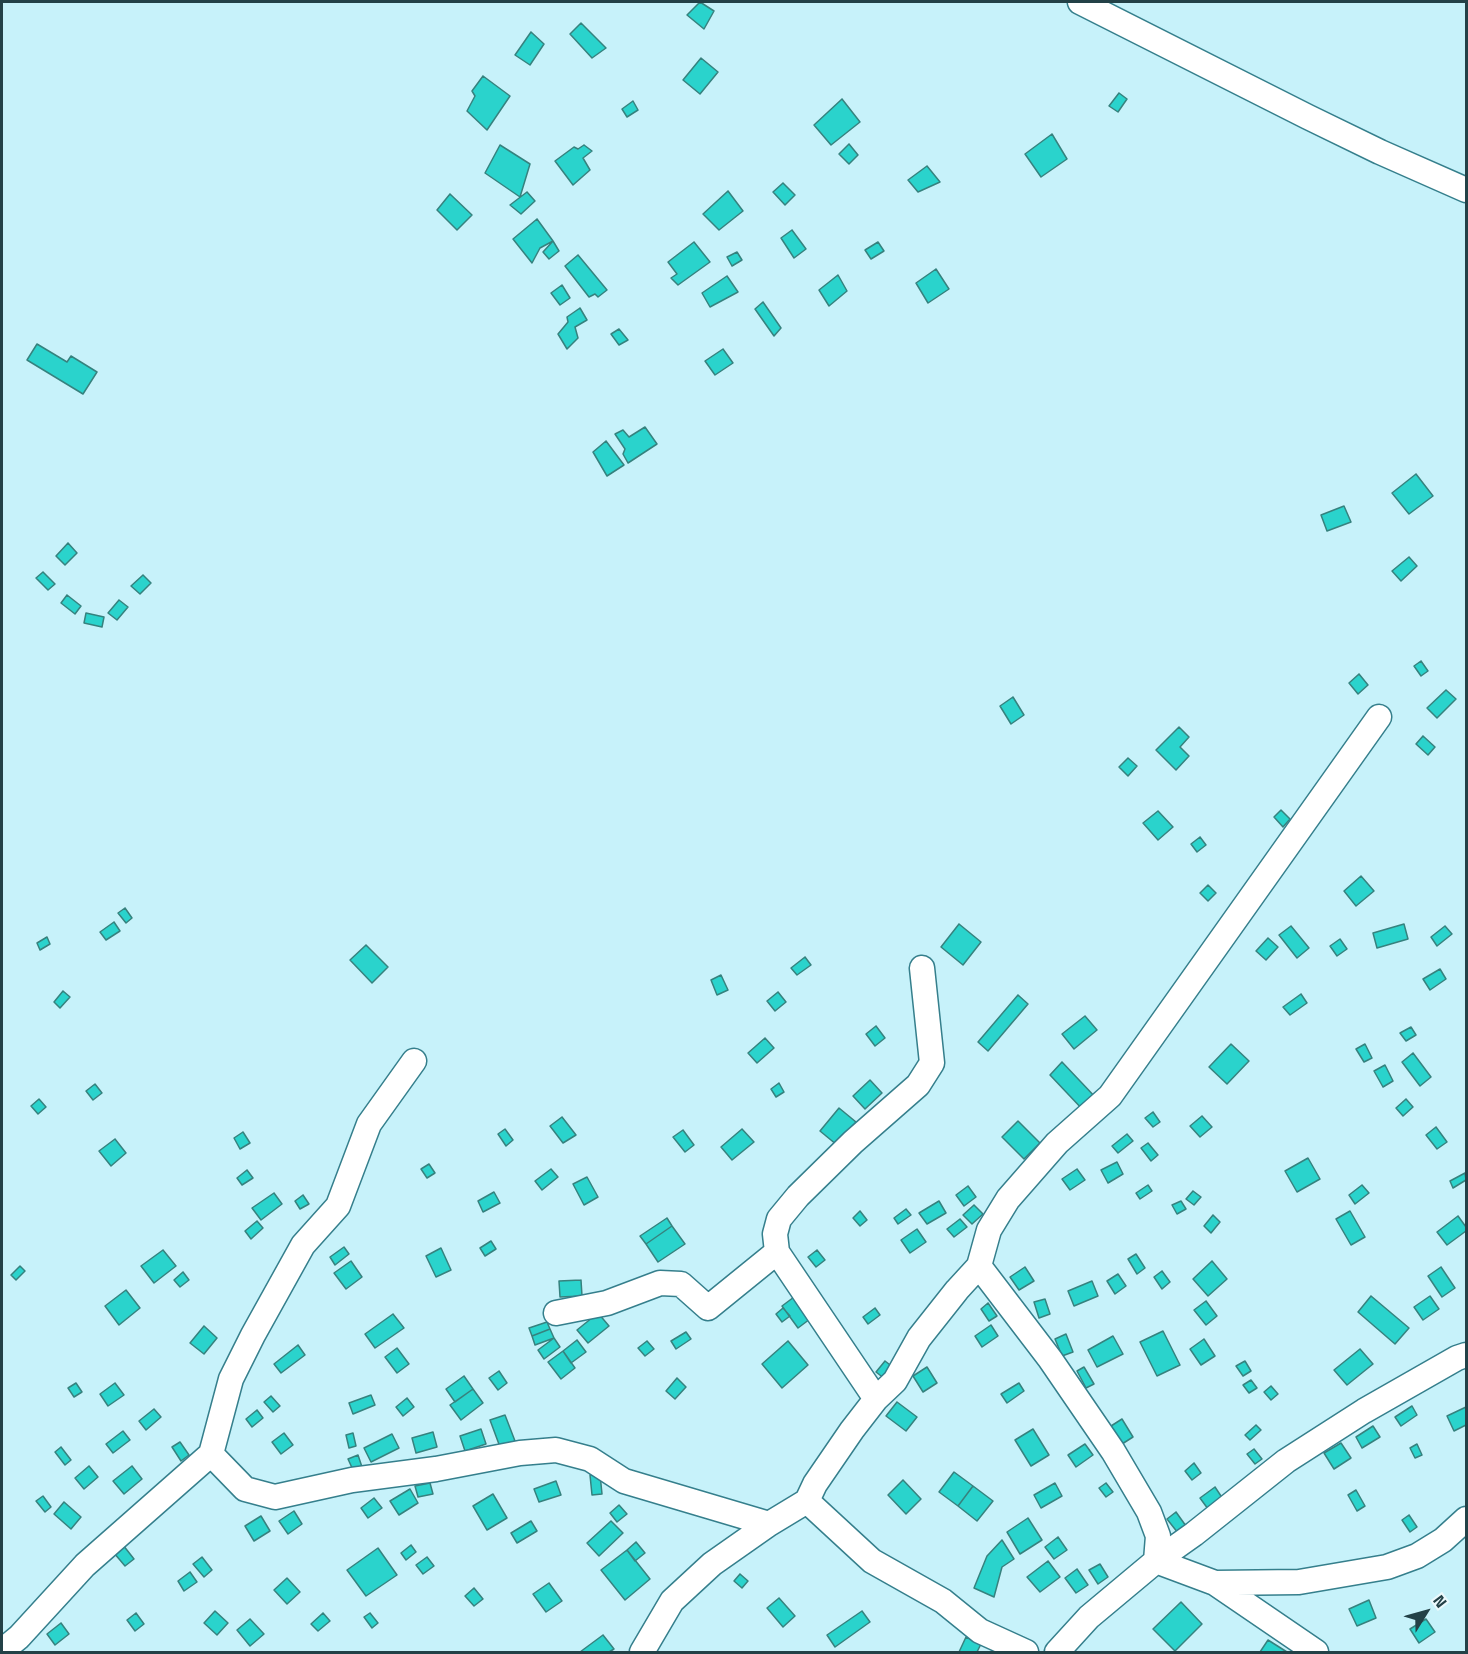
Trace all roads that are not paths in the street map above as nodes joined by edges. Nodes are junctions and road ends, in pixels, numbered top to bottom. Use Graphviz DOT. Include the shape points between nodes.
graph roads {
  1 [pos="1080,2"];
  2 [pos="1467,190"];
  3 [pos="1379,717"];
  4 [pos="922,968"];
  5 [pos="414,1061"];
  6 [pos="777,1251"];
  7 [pos="979,1266"];
  8 [pos="556,1312"];
  9 [pos="1467,1355"];
  10 [pos="876,1399"];
  11 [pos="211,1454"];
  12 [pos="807,1501"];
  13 [pos="1467,1519"];
  14 [pos="769,1524"];
  15 [pos="1156,1561"];
  16 [pos="1215,1582"];
  17 [pos="2,1651"];
  18 [pos="642,1653"];
  19 [pos="1026,1653"];
  20 [pos="1057,1653"];
  21 [pos="1316,1653"];
  1 -- 2 [label="street" via="1318,122"];
  3 -- 7 [label="street" via="1110,1096 1057,1143 1008,1198 989,1230"];
  4 -- 6 [label="street" via="932,1063 918,1085 798,1196 779,1220 775,1234"];
  5 -- 11 [label="street" via="369,1124 338,1206 303,1245 253,1335 231,1380"];
  6 -- 8 [label="street" via="708,1308 681,1284 660,1283 607,1303"];
  6 -- 10 [label="street"];
  7 -- 10 [label="street" via="919,1338 895,1381"];
  7 -- 15 [label="street" via="1113,1451 1149,1512 1158,1536"];
  9 -- 15 [label="street" via="1364,1411 1286,1461"];
  10 -- 12 [label="street"];
  11 -- 14 [label="street" via="245,1489 275,1497 352,1480 556,1450 590,1459 624,1481"];
  11 -- 17 [label="street" via="85,1565"];
  12 -- 14 [label="street"];
  12 -- 19 [label="street" via="872,1561 944,1601 980,1631"];
  13 -- 16 [label="street" via="1417,1556 1387,1567 1299,1582"];
  14 -- 18 [label="street" via="712,1564 672,1601"];
  15 -- 16 [label="street"];
  15 -- 20 [label="street" via="1089,1617"];
  16 -- 21 [label="street"];
}
